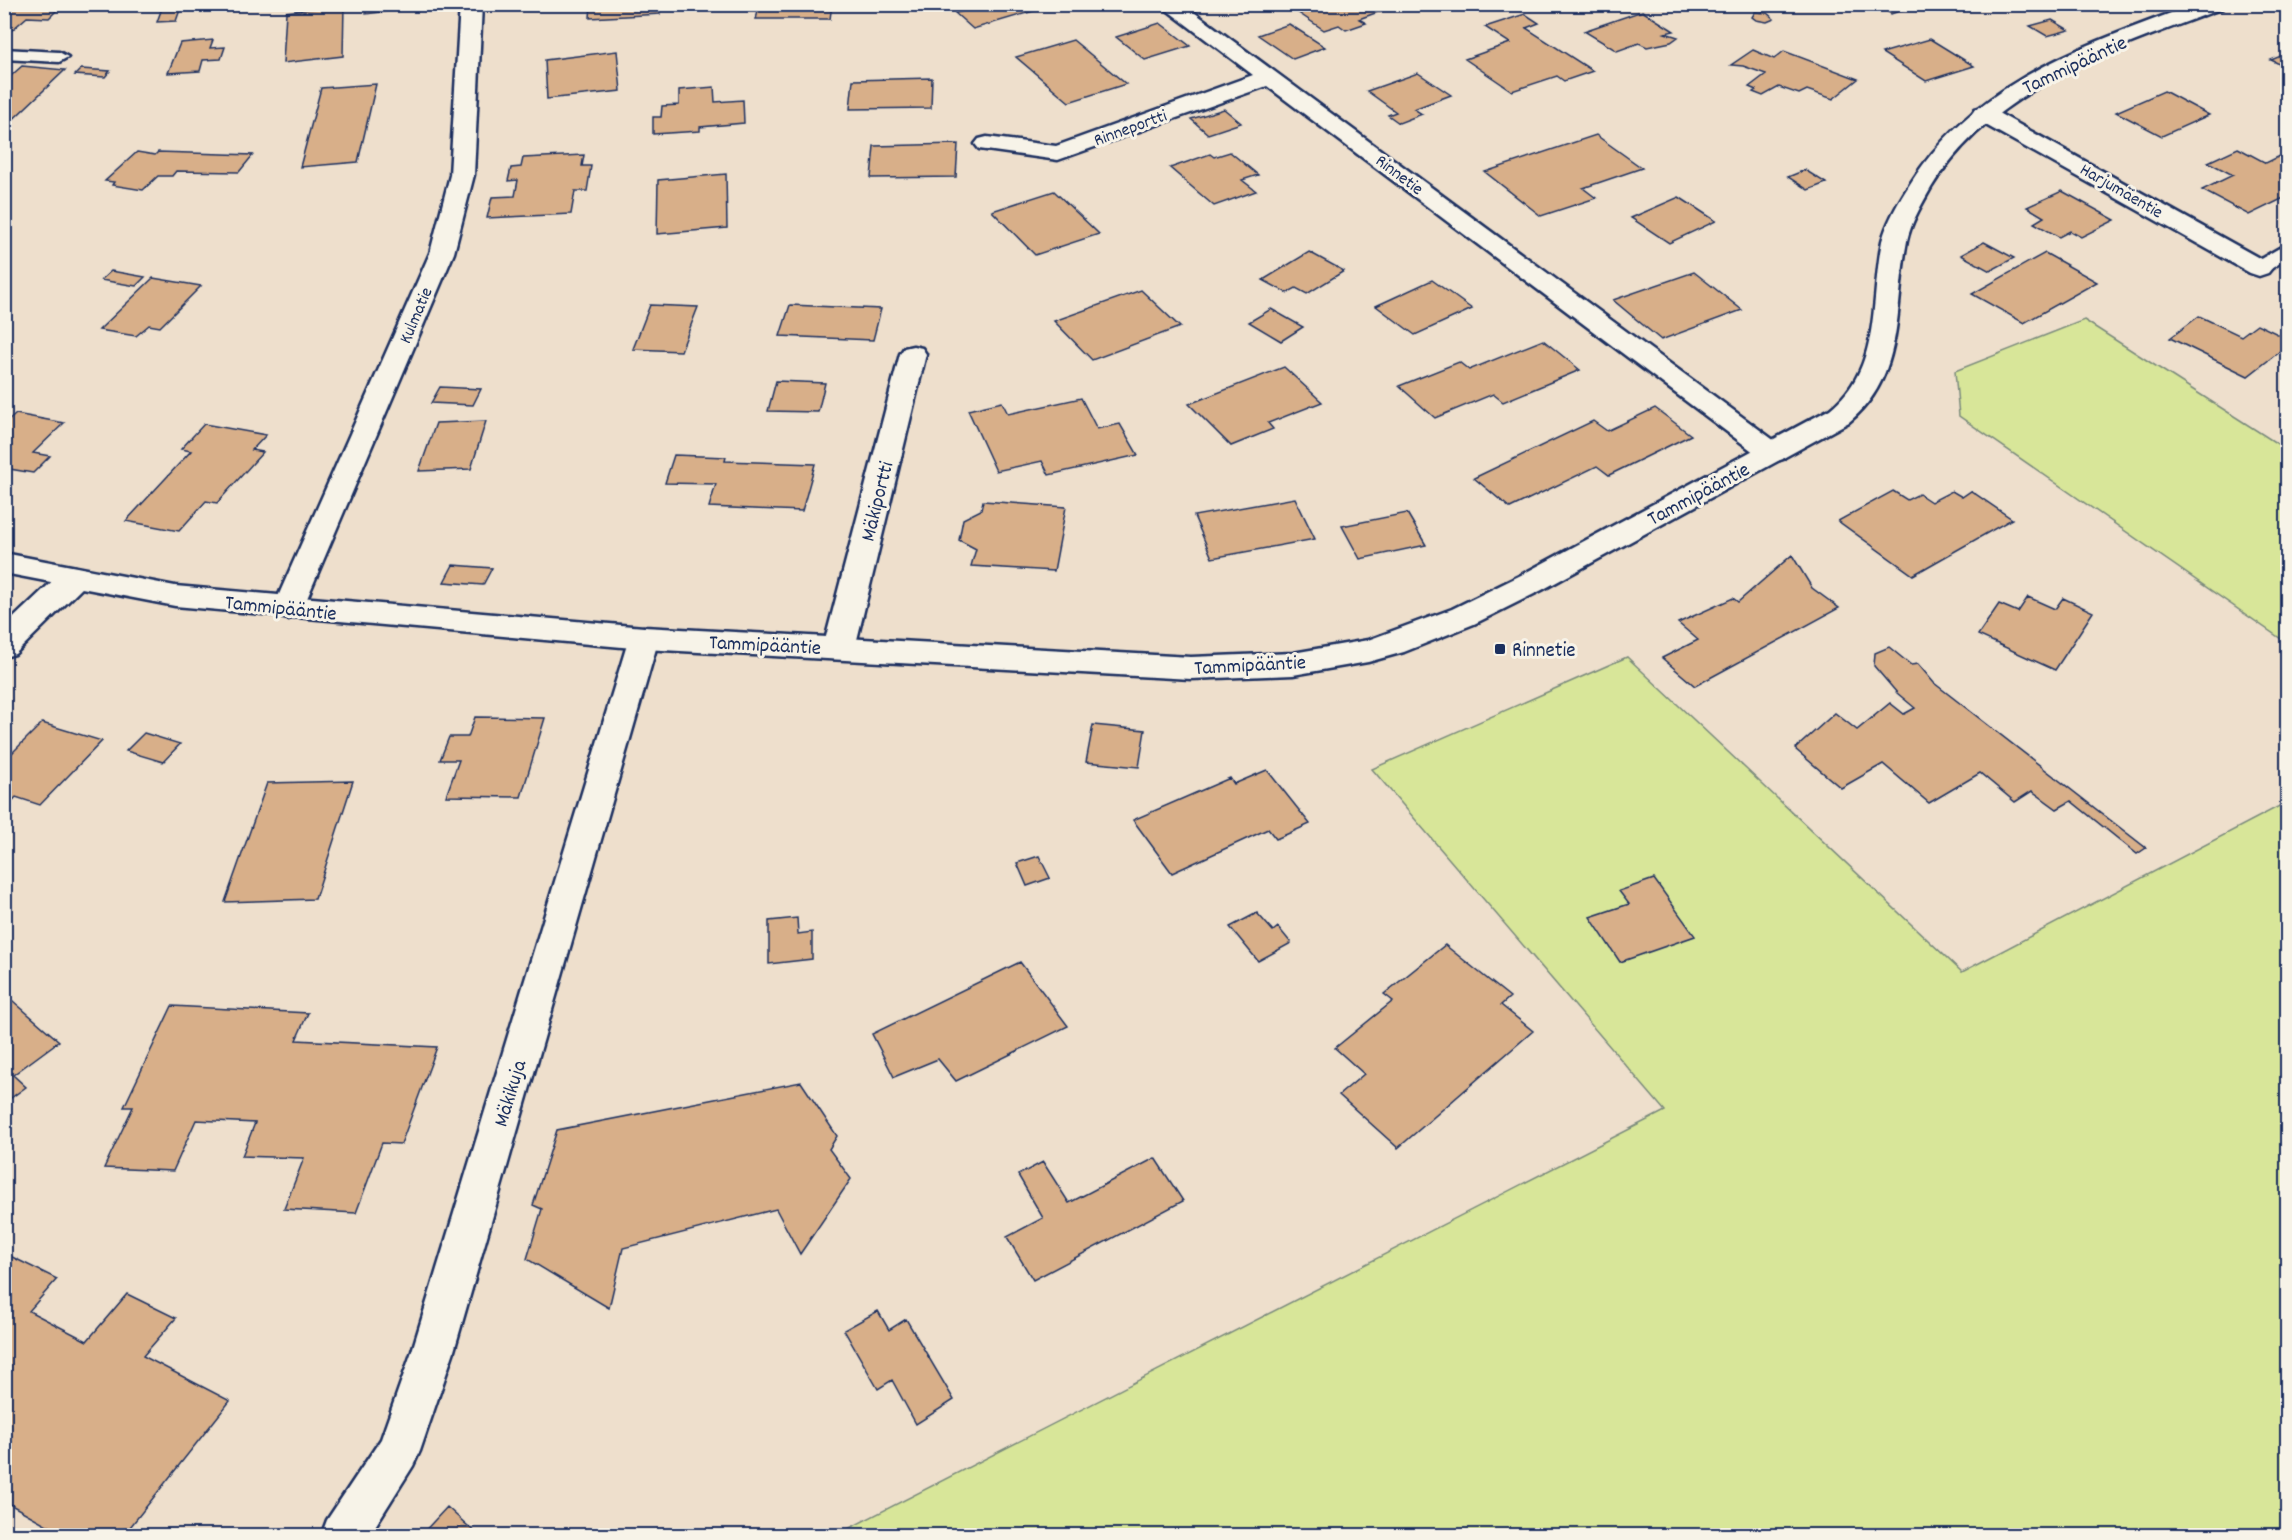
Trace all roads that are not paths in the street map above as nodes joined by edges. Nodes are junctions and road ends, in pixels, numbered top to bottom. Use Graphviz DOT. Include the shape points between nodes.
graph roads {
  1 [pos="471,4"];
  2 [pos="1169,4"];
  3 [pos="2216,4"];
  4 [pos="4,54"];
  5 [pos="59,57"];
  6 [pos="1270,77"];
  7 [pos="1983,114"];
  8 [pos="987,144"];
  9 [pos="2288,249"];
  10 [pos="2259,268"];
  11 [pos="913,354"];
  12 [pos="1773,453"];
  13 [pos="4,563"];
  14 [pos="75,577"];
  15 [pos="288,608"];
  16 [pos="644,638"];
  17 [pos="4,646"];
  18 [pos="839,648"];
  19 [pos="343,1536"];
  1 -- 15 [label="street, Kulmatie" via="462,176 442,253"];
  2 -- 6 [label="street, Rinnetie"];
  3 -- 7 [label="street, Tammipääntie" via="2064,64 2037,77"];
  4 -- 5 [label="lane"];
  6 -- 8 [label="street, Rinneportti" via="1058,153"];
  6 -- 12 [label="street, Rinnetie"];
  7 -- 10 [label="street, Harjumäentie"];
  7 -- 12 [label="street, Tammipääntie" via="1942,151 1924,176 1898,229 1885,329 1869,382 1843,413"];
  9 -- 10 [label="lane"];
  11 -- 18 [label="street, Mäkiportti"];
  12 -- 18 [label="street, Tammipääntie" via="1475,610 1392,644 1343,656 1278,667 1191,668"];
  13 -- 14 [label="street, Tammipääntie"];
  14 -- 15 [label="street, Tammipääntie" via="175,596"];
  14 -- 17 [label="street"];
  15 -- 16 [label="street, Tammipääntie"];
  16 -- 18 [label="street, Tammipääntie"];
  16 -- 19 [label="street, Mäkikuja" via="433,1351 398,1451"];
}
